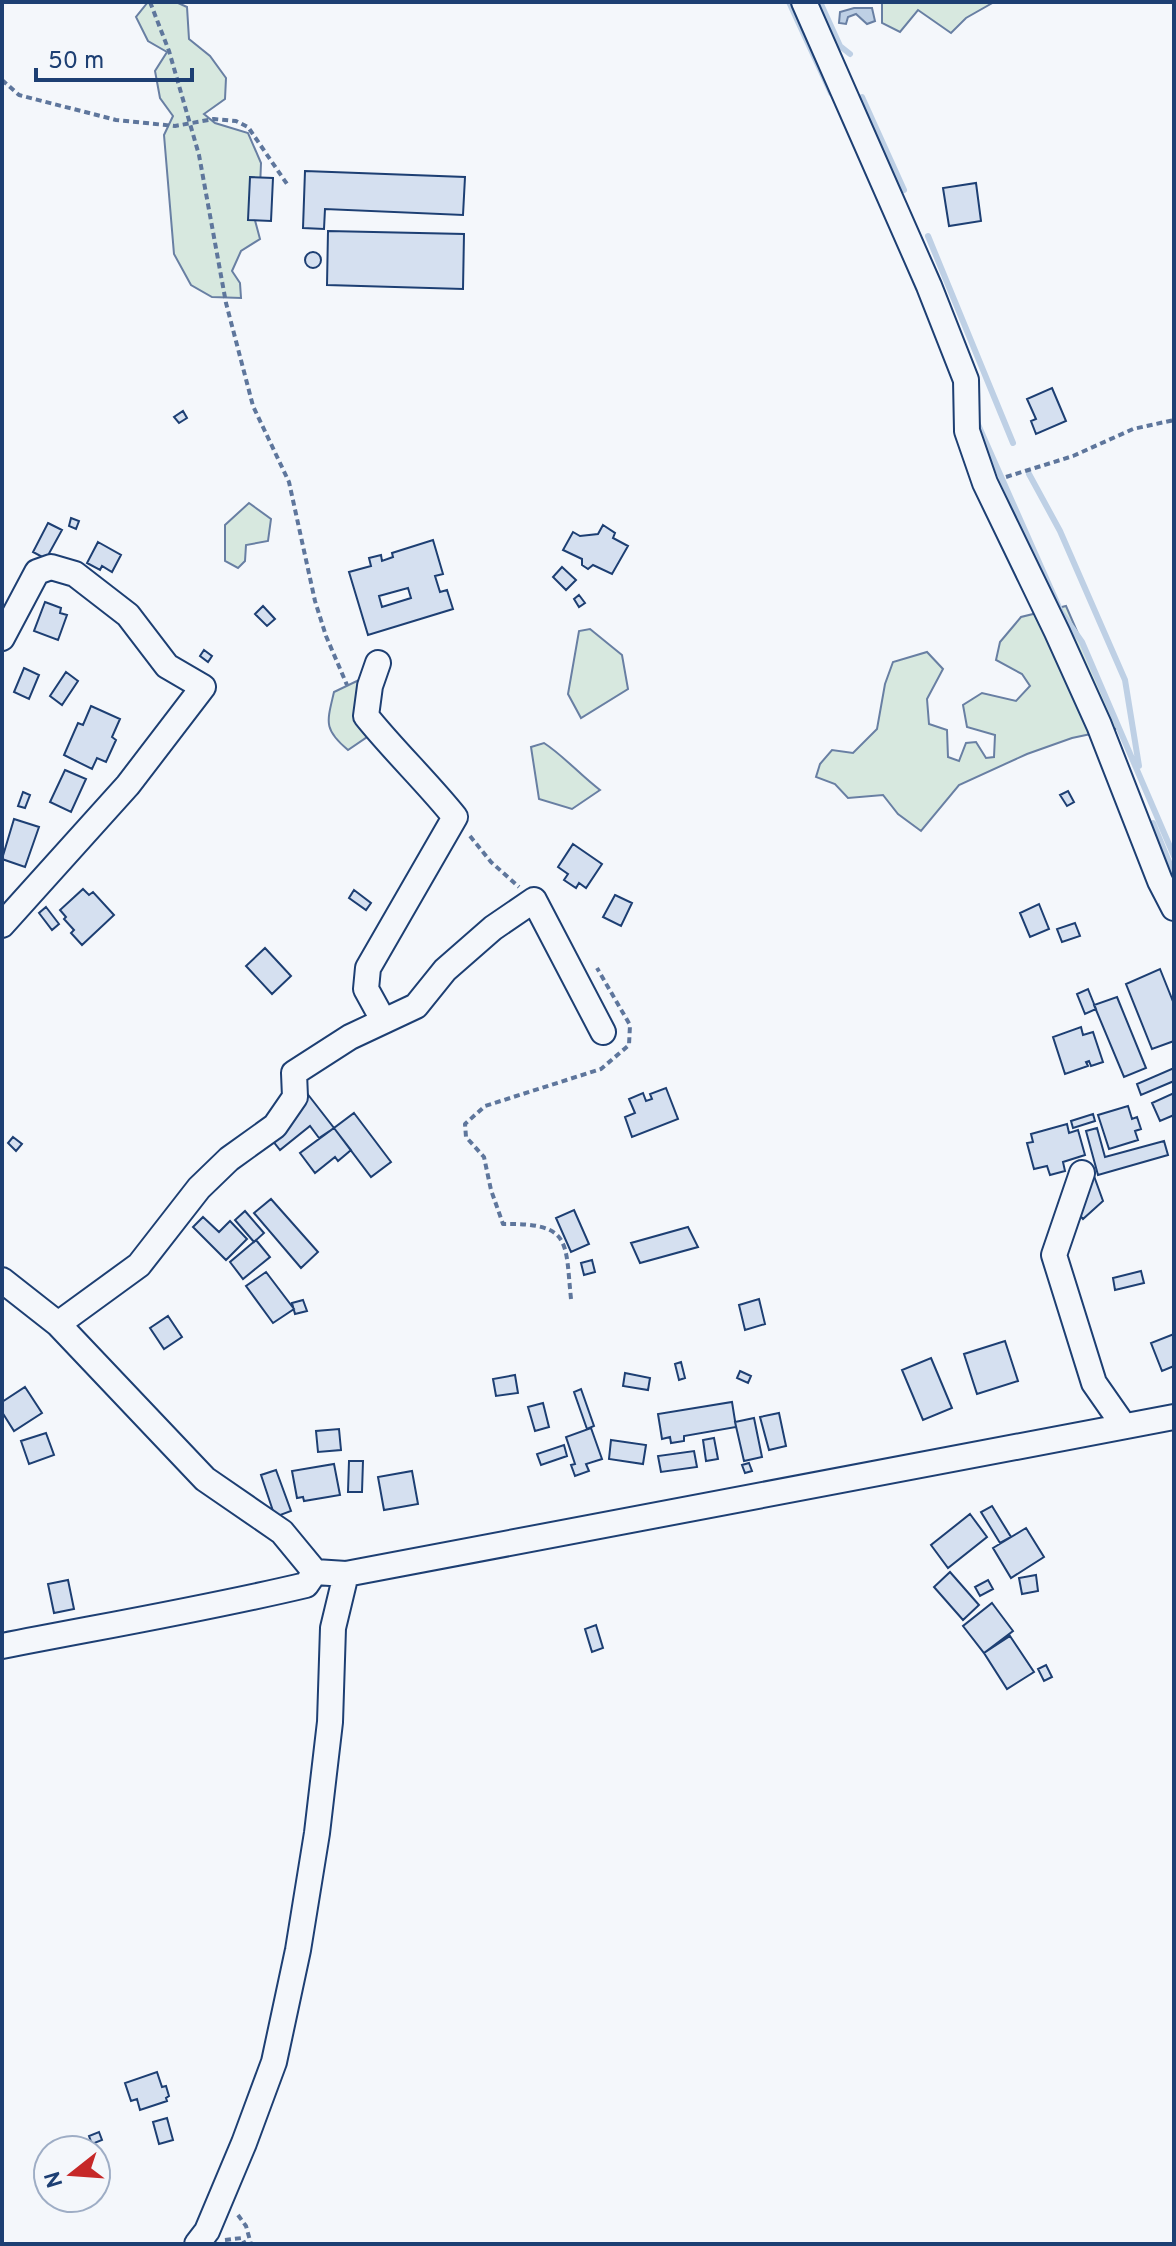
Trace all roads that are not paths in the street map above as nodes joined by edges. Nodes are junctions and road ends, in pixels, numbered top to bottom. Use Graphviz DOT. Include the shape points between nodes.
graph roads {
  1 [pos="804,2"];
  2 [pos="2,638"];
  3 [pos="378,663"];
  4 [pos="1174,908"];
  5 [pos="2,925"];
  6 [pos="383,1020"];
  7 [pos="603,1032"];
  8 [pos="1082,1173"];
  9 [pos="2,1280"];
  10 [pos="58,1324"];
  11 [pos="1174,1417"];
  12 [pos="1124,1426"];
  13 [pos="315,1572"];
  14 [pos="346,1574"];
  15 [pos="2,1646"];
  16 [pos="197,2244"];
  1 -- 4 [label="street" via="966,380 967,431 985,483 1099,725"];
  2 -- 5 [label="street" via="37,572 51,567 75,574 128,615 167,666 203,687 128,785"];
  3 -- 6 [label="street" via="366,716 455,817 368,968 366,989"];
  6 -- 7 [label="street" via="416,1006 445,970 534,900"];
  6 -- 10 [label="street" via="294,1073 295,1097 275,1126 199,1188 139,1265"];
  8 -- 12 [label="street" via="1054,1255 1094,1383"];
  9 -- 10 [label="street"];
  10 -- 13 [label="street" via="205,1479 282,1532"];
  11 -- 12 [label="street"];
  12 -- 14 [label="street"];
  13 -- 14 [label="street"];
  13 -- 15 [label="street" via="306,1585 270,1594"];
  14 -- 16 [label="street" via="333,1628 330,1722 317,1833 274,2062 207,2231"];
}
